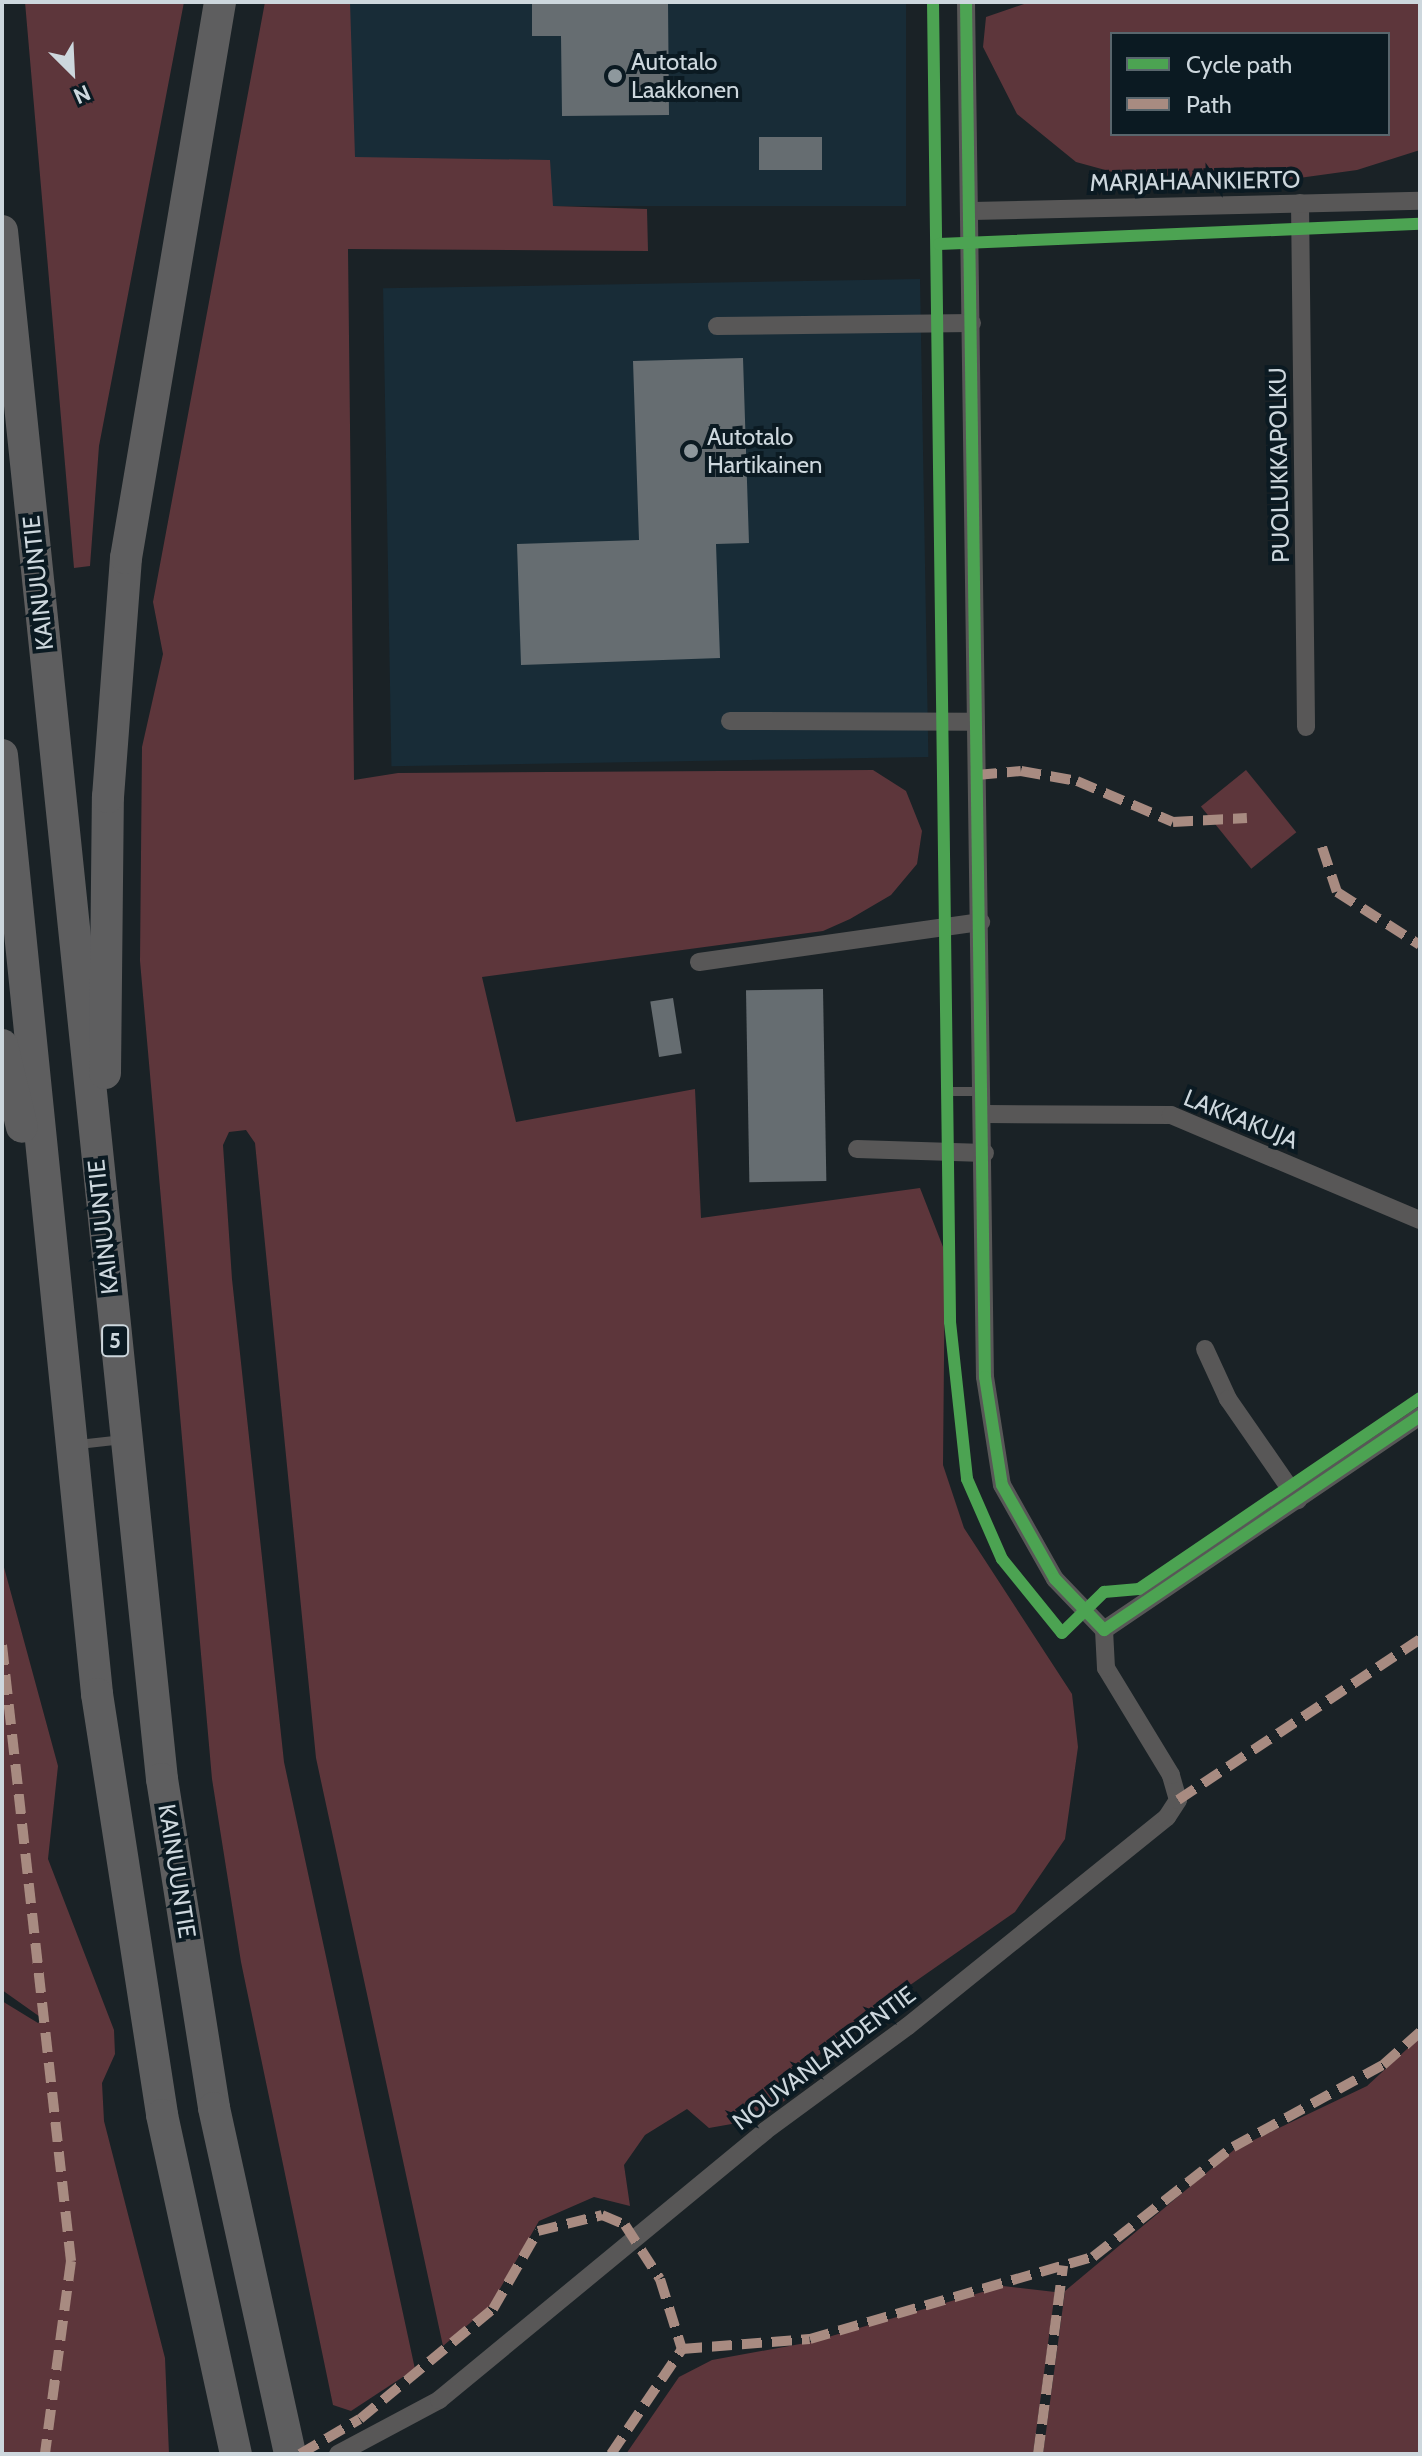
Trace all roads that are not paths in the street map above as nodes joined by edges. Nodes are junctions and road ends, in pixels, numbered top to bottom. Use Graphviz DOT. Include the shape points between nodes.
graph roads {
  1 [pos="220,2"];
  2 [pos="966,2"];
  3 [pos="1420,201"];
  4 [pos="1300,203"];
  5 [pos="972,211"];
  6 [pos="2,231"];
  7 [pos="972,323"];
  8 [pos="717,326"];
  9 [pos="730,721"];
  10 [pos="975,722"];
  11 [pos="1306,727"];
  12 [pos="2,755"];
  13 [pos="981,922"];
  14 [pos="699,962"];
  15 [pos="2,1045"];
  16 [pos="949,1091"];
  17 [pos="985,1091"];
  18 [pos="986,1114"];
  19 [pos="857,1149"];
  20 [pos="985,1153"];
  21 [pos="1420,1220"];
  22 [pos="49,1233"];
  23 [pos="105,1244"];
  24 [pos="1205,1349"];
  25 [pos="1420,1416"];
  26 [pos="126,1439"];
  27 [pos="71,1445"];
  28 [pos="1298,1500"];
  29 [pos="1104,1630"];
  30 [pos="289,2448"];
  31 [pos="236,2454"];
  32 [pos="338,2454"];
  1 -- 23 [label="highway" via="149,399 114,681"];
  2 -- 5 [label="street"];
  3 -- 4 [label="street, MARJAHAANKIERTO"];
  4 -- 5 [label="street, MARJAHAANKIERTO"];
  4 -- 11 [label="street, PUOLUKKAPOLKU"];
  5 -- 7 [label="street"];
  6 -- 23 [label="highway, KAINUUNTIE / 5"];
  7 -- 8 [label="street"];
  7 -- 10 [label="street"];
  9 -- 10 [label="street"];
  10 -- 13 [label="street"];
  12 -- 22 [label="highway"];
  13 -- 14 [label="street"];
  13 -- 17 [label="street"];
  15 -- 22 [label="highway"];
  16 -- 17 [label="lane"];
  17 -- 18 [label="street"];
  18 -- 20 [label="street"];
  18 -- 21 [label="street, LAKKAKUJA" via="1171,1115"];
  19 -- 20 [label="street"];
  20 -- 29 [label="street" via="985,1377 995,1457 1033,1548"];
  22 -- 27 [label="highway"];
  23 -- 26 [label="highway, KAINUUNTIE / 5"];
  24 -- 28 [label="street" via="1228,1399"];
  25 -- 28 [label="street"];
  26 -- 27 [label="lane"];
  26 -- 30 [label="highway, KAINUUNTIE / 5" via="162,1779 214,2108"];
  27 -- 31 [label="highway" via="127,1905 165,2129"];
  28 -- 29 [label="street"];
  29 -- 32 [label="street, NOUVANLAHDENTIE" via="1106,1668 1171,1775 1178,1800 1167,1817 765,2131 439,2400"];
}
